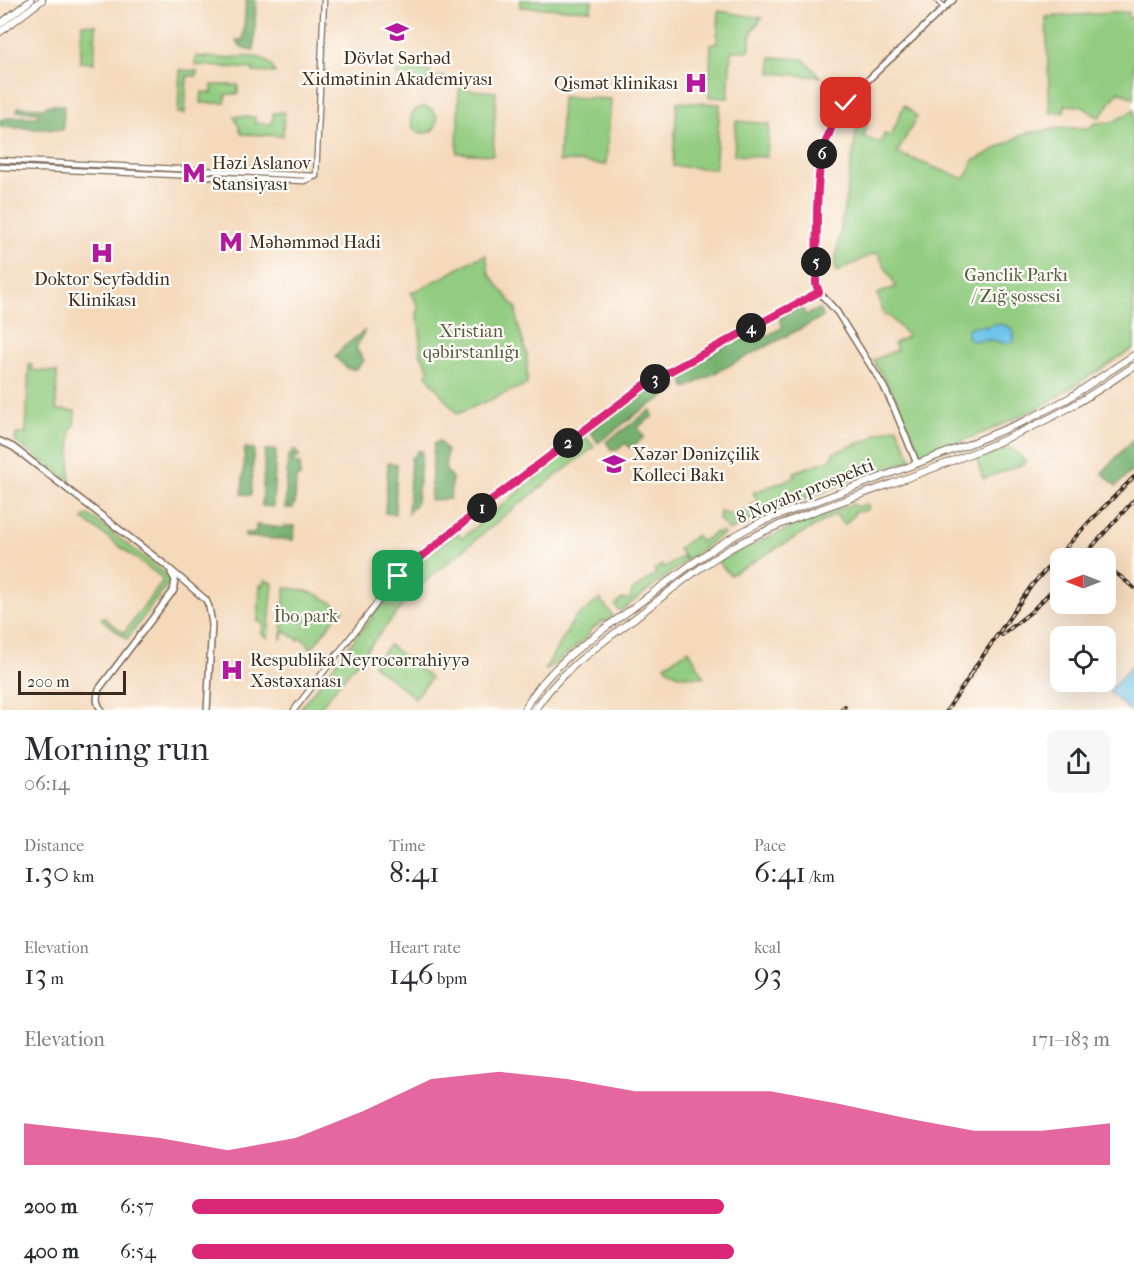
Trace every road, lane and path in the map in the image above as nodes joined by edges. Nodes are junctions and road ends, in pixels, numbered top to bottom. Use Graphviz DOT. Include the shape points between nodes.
graph roads {
  1 [pos="32,0"];
  2 [pos="42,0"];
  3 [pos="324,0"];
  4 [pos="937,0"];
  5 [pos="953,0"];
  6 [pos="944,8"];
  7 [pos="0,24"];
  8 [pos="0,32"];
  9 [pos="0,160"];
  10 [pos="0,166"];
  11 [pos="191,173"];
  12 [pos="819,292"];
  13 [pos="1134,355"];
  14 [pos="1134,366"];
  15 [pos="0,442"];
  16 [pos="8,445"];
  17 [pos="917,464"];
  18 [pos="919,473"];
  19 [pos="182,579"];
  20 [pos="173,592"];
  21 [pos="102,710"];
  22 [pos="207,710"];
  23 [pos="294,710"];
  24 [pos="524,710"];
  25 [pos="535,710"];
  1 -- 7 [label="main road"];
  2 -- 8 [label="main road"];
  3 -- 11 [label="street" via="316,176 304,181"];
  4 -- 6 [label="street"];
  5 -- 6 [label="main road"];
  6 -- 12 [label="main road" via="851,97 830,130 819,170"];
  9 -- 11 [label="street"];
  10 -- 11 [label="street"];
  12 -- 17 [label="main road" via="837,312 884,387"];
  12 -- 23 [label="street" via="646,384 490,501 398,576"];
  13 -- 17 [label="main road, 8 Noyabr prospekti" via="1069,398 1025,421"];
  14 -- 18 [label="main road, 8 Noyabr prospekti" via="1073,406 1011,437"];
  15 -- 16 [label="main road"];
  16 -- 19 [label="main road"];
  16 -- 20 [label="main road" via="170,572 175,580"];
  17 -- 18 [label="main road"];
  17 -- 24 [label="main road, 8 Noyabr prospekti" via="730,537 564,661"];
  18 -- 25 [label="main road, 8 Noyabr prospekti" via="822,508 727,551 579,661 553,685"];
  19 -- 20 [label="main road"];
  19 -- 22 [label="main road" via="203,596 210,612"];
  20 -- 21 [label="main road" via="99,689 97,701"];
}
